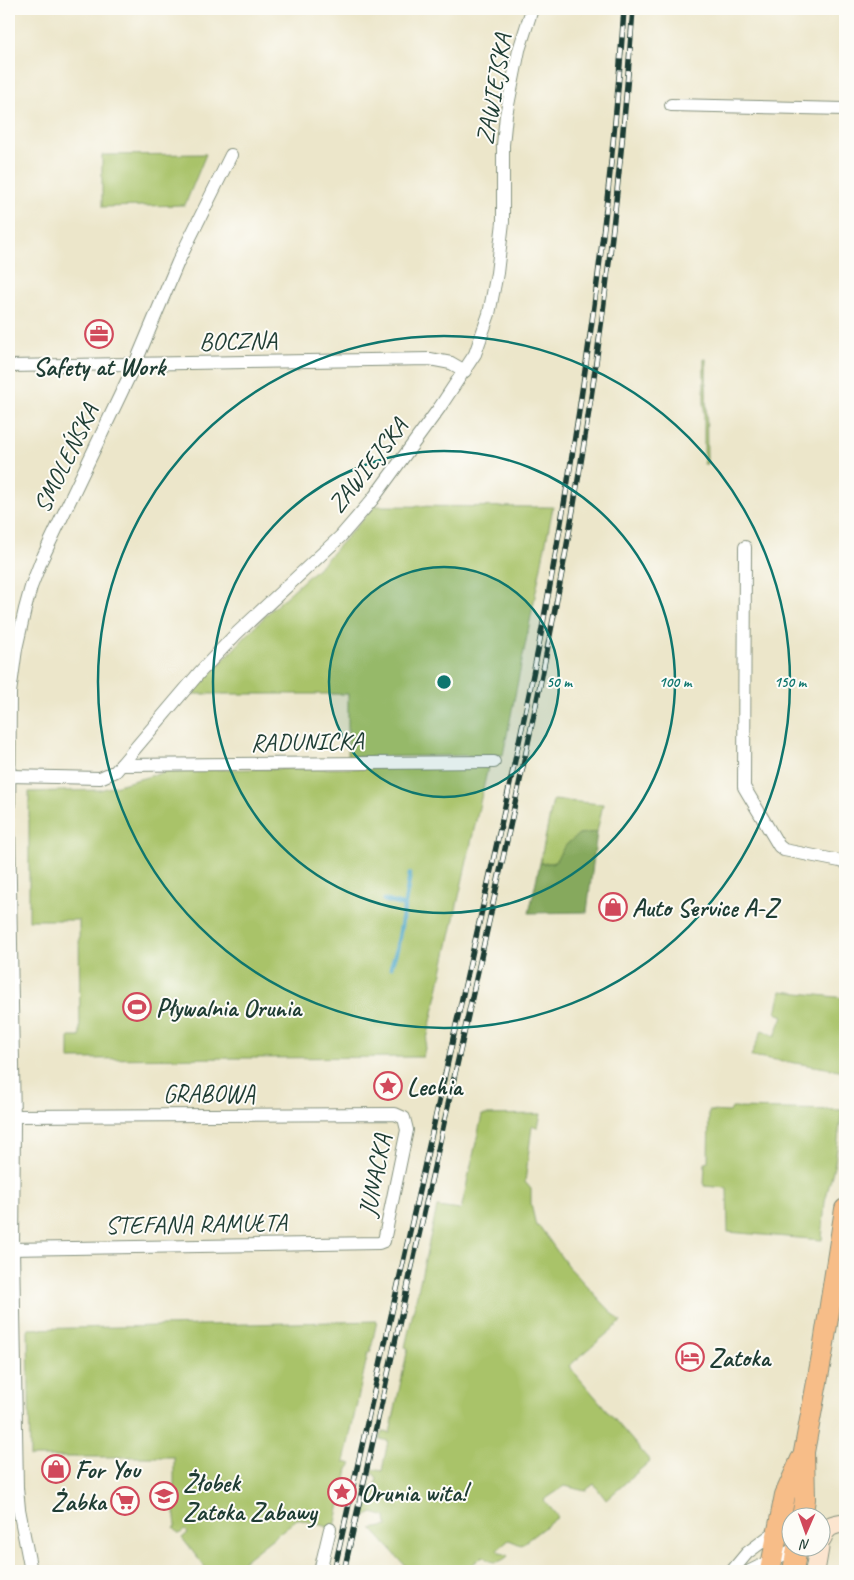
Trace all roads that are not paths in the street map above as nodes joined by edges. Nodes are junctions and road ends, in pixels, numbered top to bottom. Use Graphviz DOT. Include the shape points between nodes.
graph roads {
  1 [pos="532,9"];
  2 [pos="671,105"];
  3 [pos="845,108"];
  4 [pos="231,155"];
  5 [pos="135,364"];
  6 [pos="9,366"];
  7 [pos="464,371"];
  8 [pos="745,547"];
  9 [pos="494,762"];
  10 [pos="121,766"];
  11 [pos="10,776"];
  12 [pos="845,862"];
  13 [pos="14,1116"];
  14 [pos="404,1118"];
  15 [pos="11,1162"];
  16 [pos="845,1209"];
  17 [pos="384,1241"];
  18 [pos="11,1249"];
  19 [pos="804,1452"];
  20 [pos="804,1508"];
  21 [pos="14,1510"];
  22 [pos="330,1529"];
  23 [pos="779,1529"];
  24 [pos="795,1558"];
  25 [pos="817,1558"];
  26 [pos="772,1565"];
  27 [pos="31,1571"];
  28 [pos="320,1571"];
  29 [pos="732,1571"];
  30 [pos="750,1571"];
  31 [pos="793,1571"];
  32 [pos="815,1571"];
  1 -- 7 [label="street, ZAWIEJSKA" via="519,50 506,115 503,222 493,297 481,342"];
  2 -- 3 [label="street"];
  4 -- 5 [label="street, SMOLEŃSKA" via="178,262"];
  5 -- 6 [label="street, BOCZNA"];
  5 -- 7 [label="street, BOCZNA" via="430,359 451,362"];
  5 -- 11 [label="street, SMOLEŃSKA" via="31,587 16,649 10,693"];
  7 -- 10 [label="street, ZAWIEJSKA" via="372,500 341,536 236,634"];
  8 -- 12 [label="street" via="744,787 784,850"];
  9 -- 10 [label="street, RADUNICKA"];
  10 -- 11 [label="street, ZAWIEJSKA" via="100,778"];
  11 -- 13 [label="street, SMOLEŃSKA"];
  13 -- 14 [label="street, GRABOWA" via="395,1114"];
  13 -- 15 [label="street, SMOLEŃSKA"];
  14 -- 17 [label="street, JUNACKA" via="407,1130"];
  15 -- 18 [label="street, SMOLEŃSKA"];
  16 -- 19 [label="main road"];
  17 -- 18 [label="street, STEFANA RAMUŁTA"];
  18 -- 21 [label="street, SMOLEŃSKA" via="18,1488"];
  19 -- 20 [label="main road"];
  19 -- 23 [label="main road" via="786,1495"];
  21 -- 27 [label="street, SMOLEŃSKA"];
  22 -- 28 [label="street"];
  23 -- 26 [label="main road"];
  23 -- 29 [label="street" via="747,1553"];
  24 -- 31 [label="main road"];
  25 -- 32 [label="street"];
  26 -- 30 [label="street"];
}
